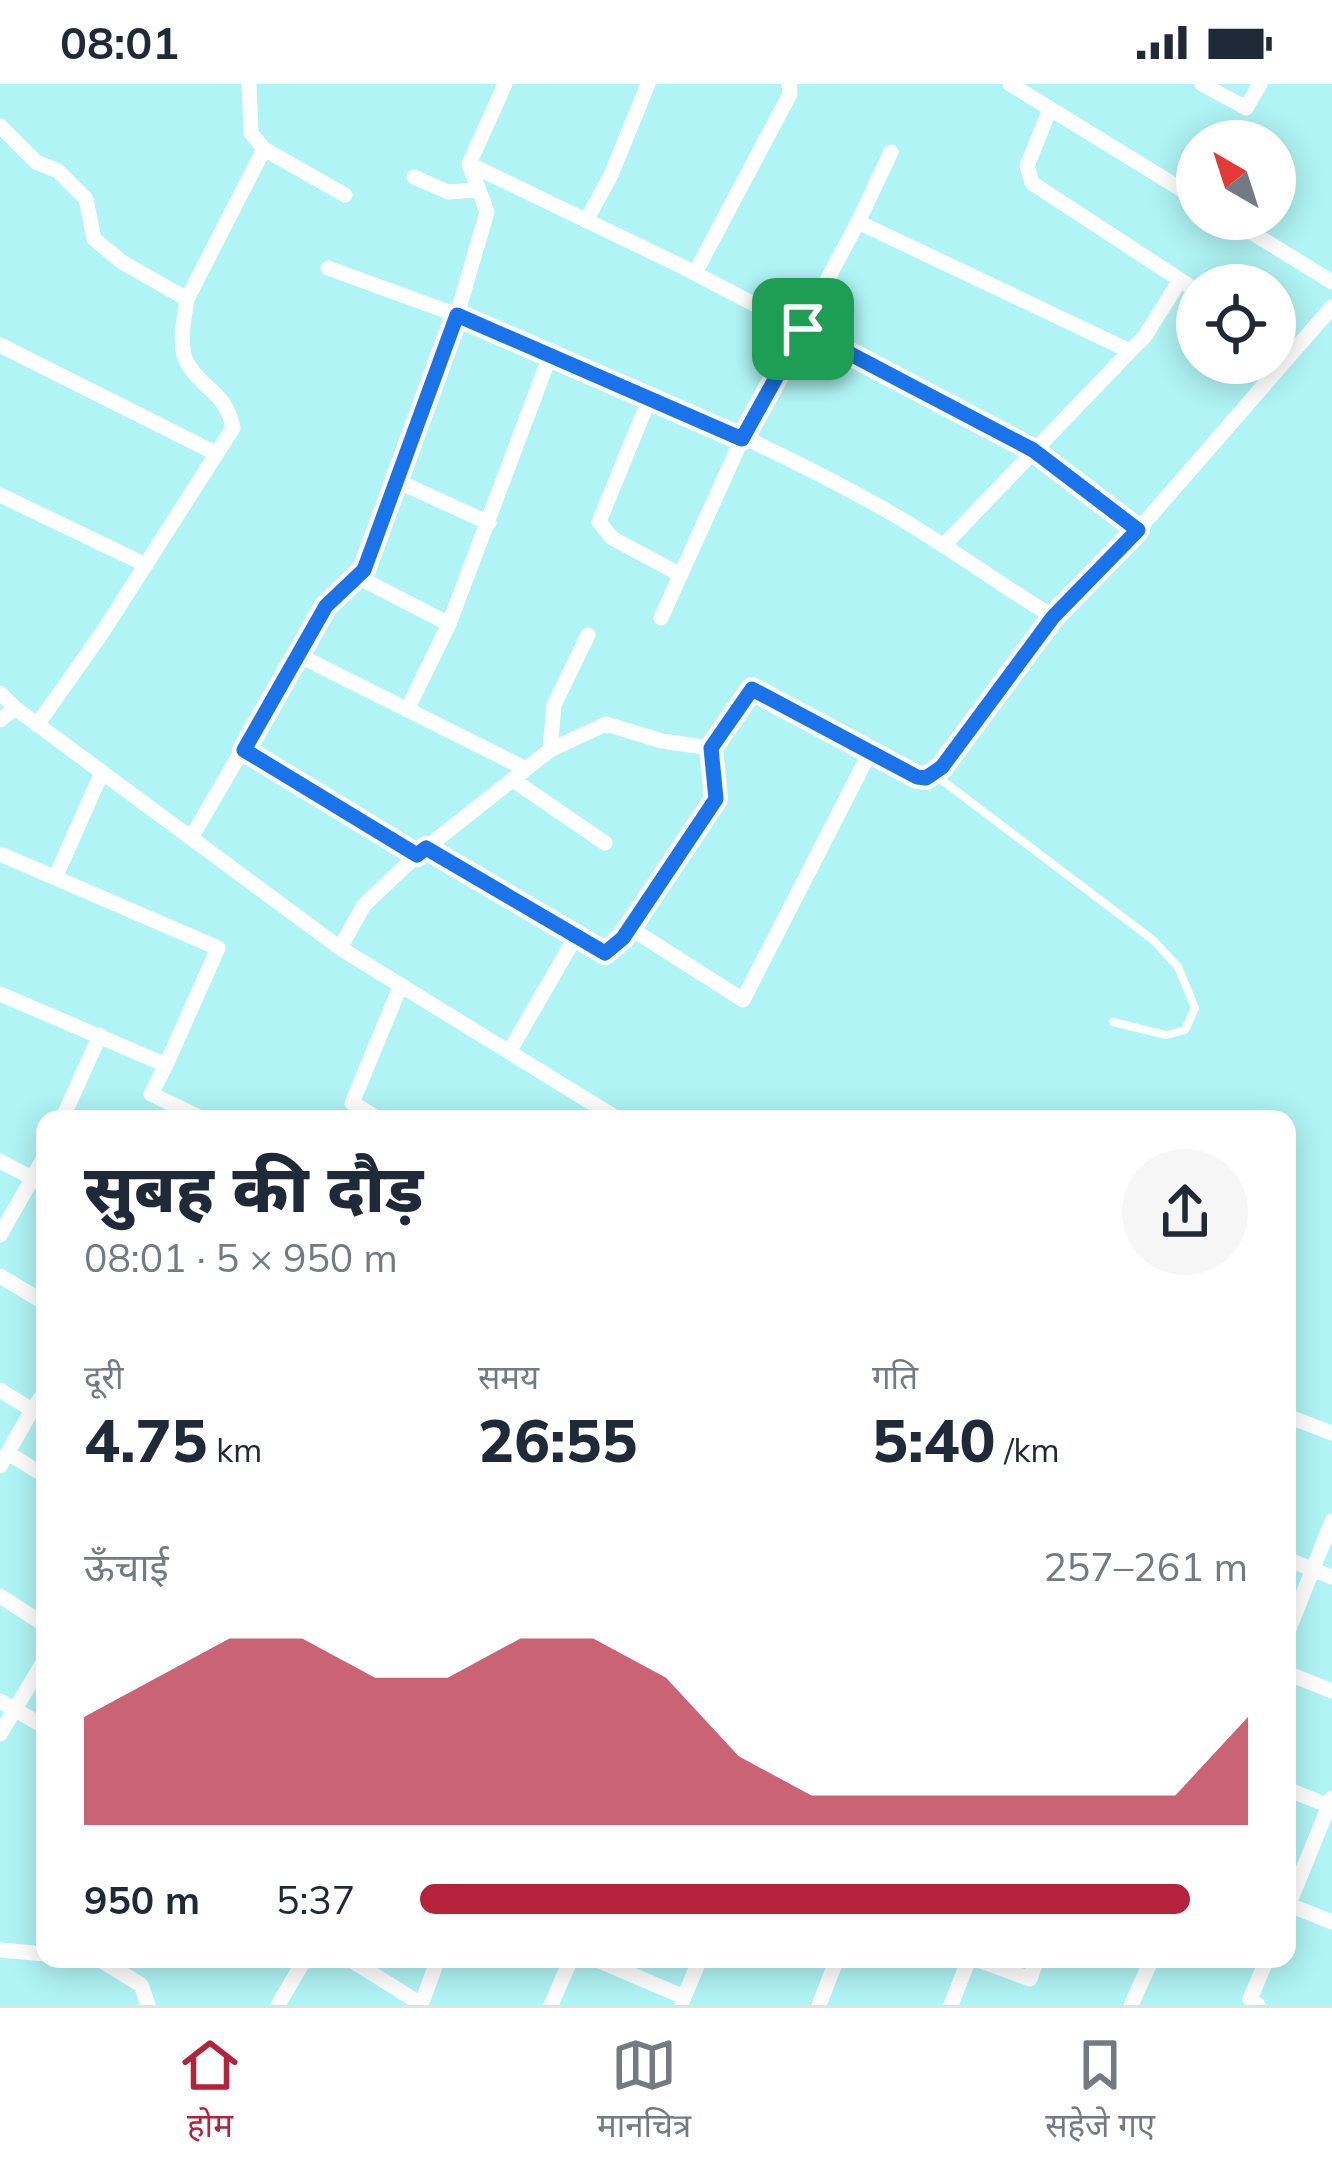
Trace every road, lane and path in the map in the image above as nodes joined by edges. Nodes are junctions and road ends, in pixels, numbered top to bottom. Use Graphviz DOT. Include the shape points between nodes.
graph roads {
  1 [pos="249,84"];
  2 [pos="506,84"];
  3 [pos="648,84"];
  4 [pos="788,84"];
  5 [pos="1010,84"];
  6 [pos="1202,84"];
  7 [pos="1260,84"];
  8 [pos="1050,109"];
  9 [pos="0,126"];
  10 [pos="264,149"];
  11 [pos="890,152"];
  12 [pos="469,164"];
  13 [pos="414,177"];
  14 [pos="1176,186"];
  15 [pos="478,190"];
  16 [pos="345,196"];
  17 [pos="586,221"];
  18 [pos="858,222"];
  19 [pos="1264,240"];
  20 [pos="328,268"];
  21 [pos="694,273"];
  22 [pos="1176,277"];
  23 [pos="1332,282"];
  24 [pos="1176,286"];
  25 [pos="187,299"];
  26 [pos="1332,307"];
  27 [pos="457,315"];
  28 [pos="803,329"];
  29 [pos="0,345"];
  30 [pos="1130,351"];
  31 [pos="551,353"];
  32 [pos="650,397"];
  33 [pos="742,439"];
  34 [pos="1033,450"];
  35 [pos="218,454"];
  36 [pos="397,481"];
  37 [pos="0,495"];
  38 [pos="489,523"];
  39 [pos="1138,530"];
  40 [pos="945,544"];
  41 [pos="146,565"];
  42 [pos="681,575"];
  43 [pos="358,577"];
  44 [pos="1053,617"];
  45 [pos="662,618"];
  46 [pos="448,624"];
  47 [pos="588,635"];
  48 [pos="298,656"];
  49 [pos="0,693"];
  50 [pos="15,708"];
  51 [pos="407,710"];
  52 [pos="0,720"];
  53 [pos="37,724"];
  54 [pos="711,748"];
  55 [pos="244,750"];
  56 [pos="550,750"];
  57 [pos="871,752"];
  58 [pos="102,772"];
  59 [pos="934,774"];
  60 [pos="519,775"];
  61 [pos="191,838"];
  62 [pos="605,843"];
  63 [pos="422,851"];
  64 [pos="0,854"];
  65 [pos="55,878"];
  66 [pos="630,928"];
  67 [pos="576,936"];
  68 [pos="340,948"];
  69 [pos="400,987"];
  70 [pos="0,994"];
  71 [pos="1113,1022"];
  72 [pos="100,1035"];
  73 [pos="508,1052"];
  74 [pos="166,1065"];
  75 [pos="66,1110"];
  76 [pos="184,1110"];
  77 [pos="364,1110"];
  78 [pos="592,1110"];
  79 [pos="0,1161"];
  80 [pos="36,1180"];
  81 [pos="36,1187"];
  82 [pos="0,1235"];
  83 [pos="0,1276"];
  84 [pos="36,1298"];
  85 [pos="0,1390"];
  86 [pos="36,1404"];
  87 [pos="32,1410"];
  88 [pos="1296,1419"];
  89 [pos="1332,1433"];
  90 [pos="4,1459"];
  91 [pos="36,1472"];
  92 [pos="1332,1521"];
  93 [pos="1296,1562"];
  94 [pos="1313,1569"];
  95 [pos="1332,1577"];
  96 [pos="0,1596"];
  97 [pos="1296,1612"];
  98 [pos="36,1619"];
  99 [pos="36,1670"];
  100 [pos="1296,1677"];
  101 [pos="1332,1691"];
  102 [pos="8,1705"];
  103 [pos="36,1722"];
  104 [pos="0,1734"];
  105 [pos="1296,1792"];
  106 [pos="1331,1803"];
  107 [pos="1296,1887"];
  108 [pos="1296,1909"];
  109 [pos="1332,1922"];
  110 [pos="0,1950"];
  111 [pos="36,1953"];
  112 [pos="114,1968"];
  113 [pos="301,1968"];
  114 [pos="363,1968"];
  115 [pos="435,1968"];
  116 [pos="567,1968"];
  117 [pos="614,1968"];
  118 [pos="696,1968"];
  119 [pos="833,1968"];
  120 [pos="968,1968"];
  121 [pos="998,1968"];
  122 [pos="1034,1968"];
  123 [pos="1148,1968"];
  124 [pos="1263,1968"];
  125 [pos="683,2001"];
  126 [pos="286,2002"];
  127 [pos="421,2004"];
  128 [pos="148,2005"];
  129 [pos="550,2005"];
  130 [pos="819,2005"];
  131 [pos="951,2005"];
  132 [pos="1130,2005"];
  133 [pos="1258,2005"];
  1 -- 10 [label="street" via="251,134"];
  2 -- 12 [label="street"];
  3 -- 17 [label="street"];
  4 -- 21 [label="street" via="790,94"];
  5 -- 8 [label="street"];
  6 -- 7 [label="street" via="1246,108"];
  8 -- 14 [label="street"];
  8 -- 22 [label="street" via="1027,166 1032,184"];
  9 -- 25 [label="street" via="86,199 94,239"];
  10 -- 16 [label="street"];
  10 -- 25 [label="street"];
  11 -- 18 [label="street"];
  12 -- 15 [label="street"];
  12 -- 17 [label="street"];
  13 -- 15 [label="street" via="448,192"];
  15 -- 27 [label="street" via="487,212"];
  17 -- 21 [label="street"];
  18 -- 28 [label="street"];
  18 -- 30 [label="street"];
  19 -- 23 [label="street"];
  20 -- 27 [label="street"];
  21 -- 28 [label="street"];
  24 -- 30 [label="street"];
  25 -- 35 [label="street" via="187,364 229,408 233,428"];
  26 -- 39 [label="street"];
  27 -- 31 [label="street"];
  27 -- 36 [label="street"];
  28 -- 33 [label="street"];
  28 -- 34 [label="street"];
  29 -- 35 [label="street"];
  30 -- 34 [label="street"];
  31 -- 32 [label="street"];
  31 -- 38 [label="street"];
  32 -- 33 [label="street"];
  32 -- 42 [label="street" via="599,522 611,538"];
  33 -- 40 [label="street"];
  33 -- 42 [label="street"];
  34 -- 39 [label="street"];
  34 -- 40 [label="street"];
  35 -- 41 [label="street"];
  36 -- 38 [label="street"];
  36 -- 43 [label="street"];
  37 -- 41 [label="street"];
  38 -- 46 [label="street"];
  39 -- 44 [label="street"];
  40 -- 44 [label="street"];
  41 -- 53 [label="street"];
  42 -- 45 [label="street"];
  43 -- 46 [label="street"];
  43 -- 48 [label="street" via="326,606"];
  44 -- 59 [label="street"];
  46 -- 51 [label="street"];
  47 -- 56 [label="street" via="554,705"];
  48 -- 51 [label="street"];
  48 -- 55 [label="street"];
  49 -- 50 [label="street"];
  50 -- 52 [label="street"];
  50 -- 53 [label="street"];
  51 -- 60 [label="street"];
  53 -- 58 [label="street"];
  54 -- 56 [label="street" via="606,724"];
  54 -- 57 [label="street" via="752,689"];
  54 -- 66 [label="street" via="716,799"];
  55 -- 61 [label="street"];
  55 -- 63 [label="street"];
  56 -- 60 [label="street"];
  57 -- 59 [label="street" via="917,777"];
  57 -- 66 [label="street" via="743,1000"];
  58 -- 61 [label="street"];
  58 -- 65 [label="street"];
  59 -- 71 [label="lane" via="1178,967 1195,1008 1185,1030 1166,1035"];
  60 -- 62 [label="street"];
  60 -- 63 [label="street"];
  61 -- 68 [label="street"];
  63 -- 67 [label="street"];
  63 -- 68 [label="street" via="364,905"];
  64 -- 65 [label="street"];
  65 -- 74 [label="street" via="218,948"];
  66 -- 67 [label="street" via="605,953"];
  67 -- 73 [label="street"];
  68 -- 69 [label="street"];
  69 -- 73 [label="street"];
  69 -- 77 [label="street" via="352,1103"];
  70 -- 72 [label="street"];
  72 -- 74 [label="street"];
  72 -- 75 [label="street"];
  73 -- 78 [label="street"];
  74 -- 76 [label="street" via="151,1094"];
  79 -- 80 [label="street"];
  81 -- 82 [label="street"];
  83 -- 84 [label="street"];
  85 -- 87 [label="street"];
  86 -- 87 [label="street"];
  87 -- 90 [label="street"];
  88 -- 89 [label="street"];
  90 -- 91 [label="street"];
  92 -- 94 [label="street"];
  93 -- 94 [label="street"];
  94 -- 95 [label="street"];
  94 -- 97 [label="street"];
  96 -- 98 [label="street"];
  99 -- 102 [label="street"];
  100 -- 101 [label="street"];
  102 -- 103 [label="street"];
  102 -- 104 [label="street"];
  105 -- 106 [label="street"];
  106 -- 107 [label="street"];
  108 -- 109 [label="street"];
  110 -- 111 [label="street"];
  112 -- 128 [label="street" via="141,1985"];
  113 -- 126 [label="street"];
  114 -- 127 [label="street"];
  115 -- 127 [label="street"];
  116 -- 129 [label="street"];
  117 -- 125 [label="street"];
  118 -- 125 [label="street"];
  119 -- 130 [label="street"];
  120 -- 131 [label="street"];
  121 -- 122 [label="street" via="1030,1979"];
  123 -- 132 [label="street"];
  124 -- 133 [label="street" via="1250,2000"];
}
